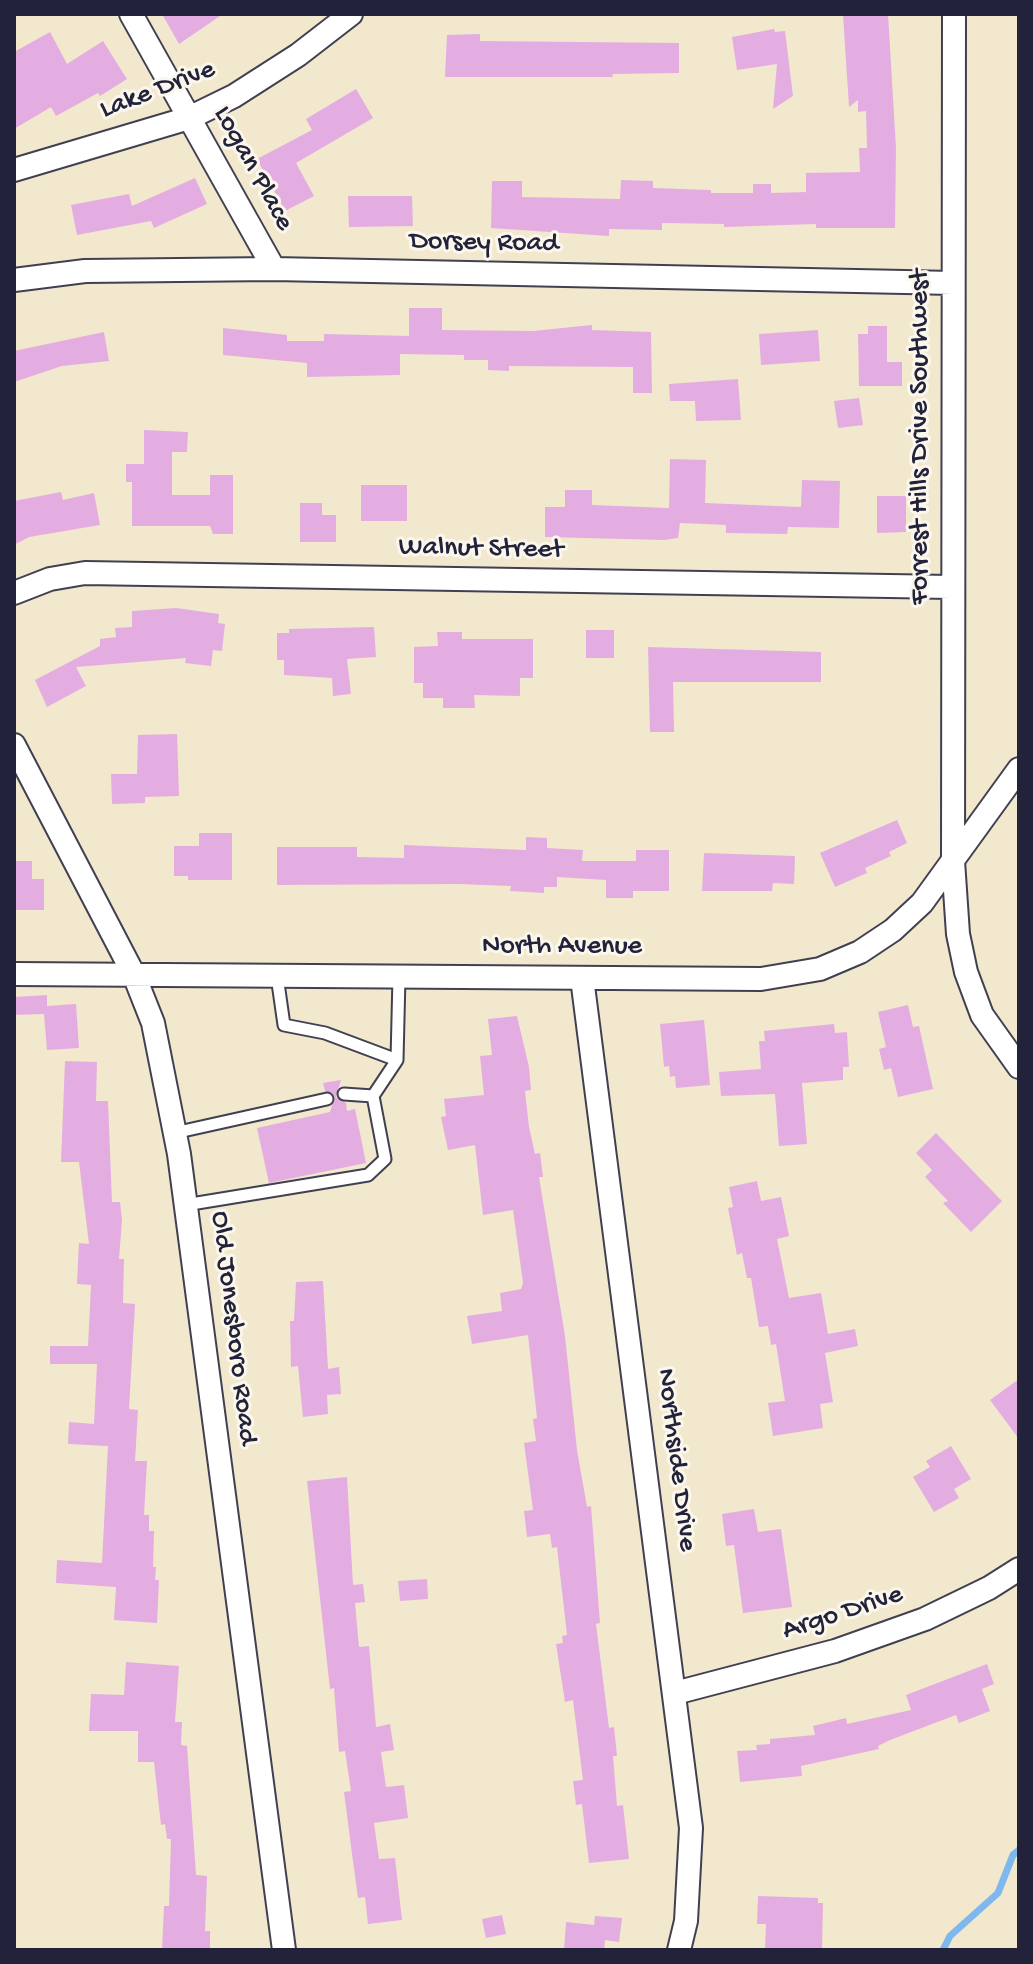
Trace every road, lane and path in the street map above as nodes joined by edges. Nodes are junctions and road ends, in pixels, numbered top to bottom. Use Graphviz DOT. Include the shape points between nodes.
graph roads {
  1 [pos="131,14"];
  2 [pos="351,14"];
  3 [pos="954,14"];
  4 [pos="189,118"];
  5 [pos="14,170"];
  6 [pos="274,269"];
  7 [pos="14,280"];
  8 [pos="953,283"];
  9 [pos="951,587"];
  10 [pos="14,593"];
  11 [pos="14,745"];
  12 [pos="1019,769"];
  13 [pos="953,861"];
  14 [pos="14,974"];
  15 [pos="134,975"];
  16 [pos="277,976"];
  17 [pos="399,977"];
  18 [pos="582,978"];
  19 [pos="397,1060"];
  20 [pos="1019,1067"];
  21 [pos="344,1094"];
  22 [pos="373,1096"];
  23 [pos="327,1099"];
  24 [pos="174,1133"];
  25 [pos="185,1205"];
  26 [pos="1019,1569"];
  27 [pos="675,1693"];
  28 [pos="284,1950"];
  29 [pos="679,1950"];
  1 -- 4 [label="street, Logan Place"];
  2 -- 4 [label="street, Lake Drive" via="298,55"];
  3 -- 8 [label="street, Forrest Hills Drive Southwest"];
  4 -- 5 [label="street, Lake Drive"];
  4 -- 6 [label="street, Logan Place"];
  6 -- 7 [label="street, Dorsey Road" via="85,271"];
  6 -- 8 [label="street, Dorsey Road"];
  8 -- 9 [label="street, Forrest Hills Drive Southwest"];
  9 -- 10 [label="street, Walnut Street" via="85,573"];
  9 -- 13 [label="street, Forrest Hills Drive Southwest"];
  11 -- 15 [label="street, Old Jonesboro Road"];
  12 -- 13 [label="street, North Avenue"];
  13 -- 18 [label="street, North Avenue" via="922,903 893,930 820,969 761,979"];
  13 -- 20 [label="street, Forrest Hills Drive Southwest" via="966,972 982,1015"];
  14 -- 15 [label="street, North Avenue"];
  15 -- 16 [label="street, North Avenue"];
  15 -- 24 [label="street, Old Jonesboro Road" via="153,1023"];
  16 -- 17 [label="street, North Avenue"];
  16 -- 19 [label="lane" via="284,1025 325,1033"];
  17 -- 18 [label="street, North Avenue"];
  17 -- 19 [label="lane"];
  18 -- 27 [label="street, Northside Drive"];
  19 -- 22 [label="lane"];
  21 -- 22 [label="lane"];
  22 -- 25 [label="lane" via="385,1159 368,1175"];
  23 -- 24 [label="lane"];
  24 -- 25 [label="street, Old Jonesboro Road"];
  25 -- 28 [label="street, Old Jonesboro Road"];
  26 -- 27 [label="street, Argo Drive" via="925,1619 835,1651"];
  27 -- 29 [label="street, Northside Drive" via="691,1828 686,1921"];
}
